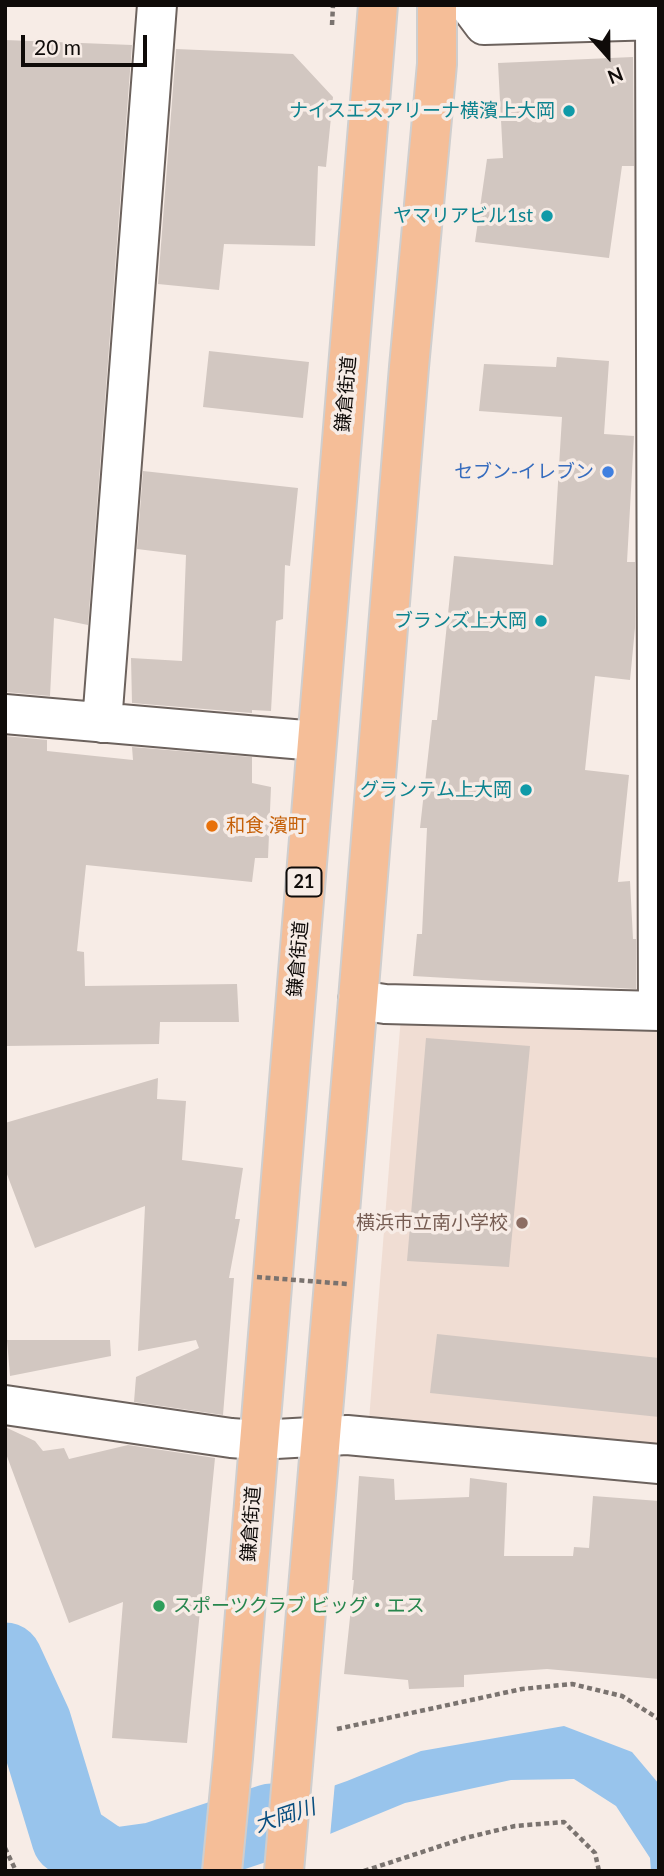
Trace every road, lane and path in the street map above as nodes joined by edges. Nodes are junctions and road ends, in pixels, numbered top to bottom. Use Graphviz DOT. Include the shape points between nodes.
graph roads {
  1 [pos="157,5"];
  2 [pos="378,5"];
  3 [pos="437,5"];
  4 [pos="469,5"];
  5 [pos="657,20"];
  6 [pos="5,714"];
  7 [pos="102,723"];
  8 [pos="316,741"];
  9 [pos="358,1000"];
  10 [pos="658,1011"];
  11 [pos="257,1277"];
  12 [pos="347,1284"];
  13 [pos="5,1405"];
  14 [pos="320,1436"];
  15 [pos="258,1440"];
  16 [pos="659,1464"];
  17 [pos="659,1719"];
  18 [pos="332,1730"];
  19 [pos="5,1848"];
  20 [pos="16,1871"];
  21 [pos="222,1871"];
  22 [pos="284,1871"];
  23 [pos="364,1871"];
  24 [pos="598,1871"];
  1 -- 7 [label="street"];
  2 -- 8 [label="main road, 鎌倉街道 / 21"];
  3 -- 9 [label="main road" via="437,64"];
  4 -- 5 [label="street" via="484,25"];
  5 -- 10 [label="street"];
  6 -- 7 [label="street"];
  7 -- 8 [label="street"];
  8 -- 15 [label="main road, 鎌倉街道 / 21"];
  9 -- 10 [label="street"];
  9 -- 14 [label="main road"];
  11 -- 12 [label="path, bridge"];
  13 -- 15 [label="street"];
  14 -- 15 [label="street"];
  14 -- 16 [label="street"];
  14 -- 22 [label="main road"];
  15 -- 21 [label="main road, 鎌倉街道 / 21"];
  17 -- 18 [label="path" via="622,1696 572,1684 522,1689"];
  19 -- 20 [label="path"];
  23 -- 24 [label="path" via="465,1838 515,1826 564,1822 595,1853"];
}
